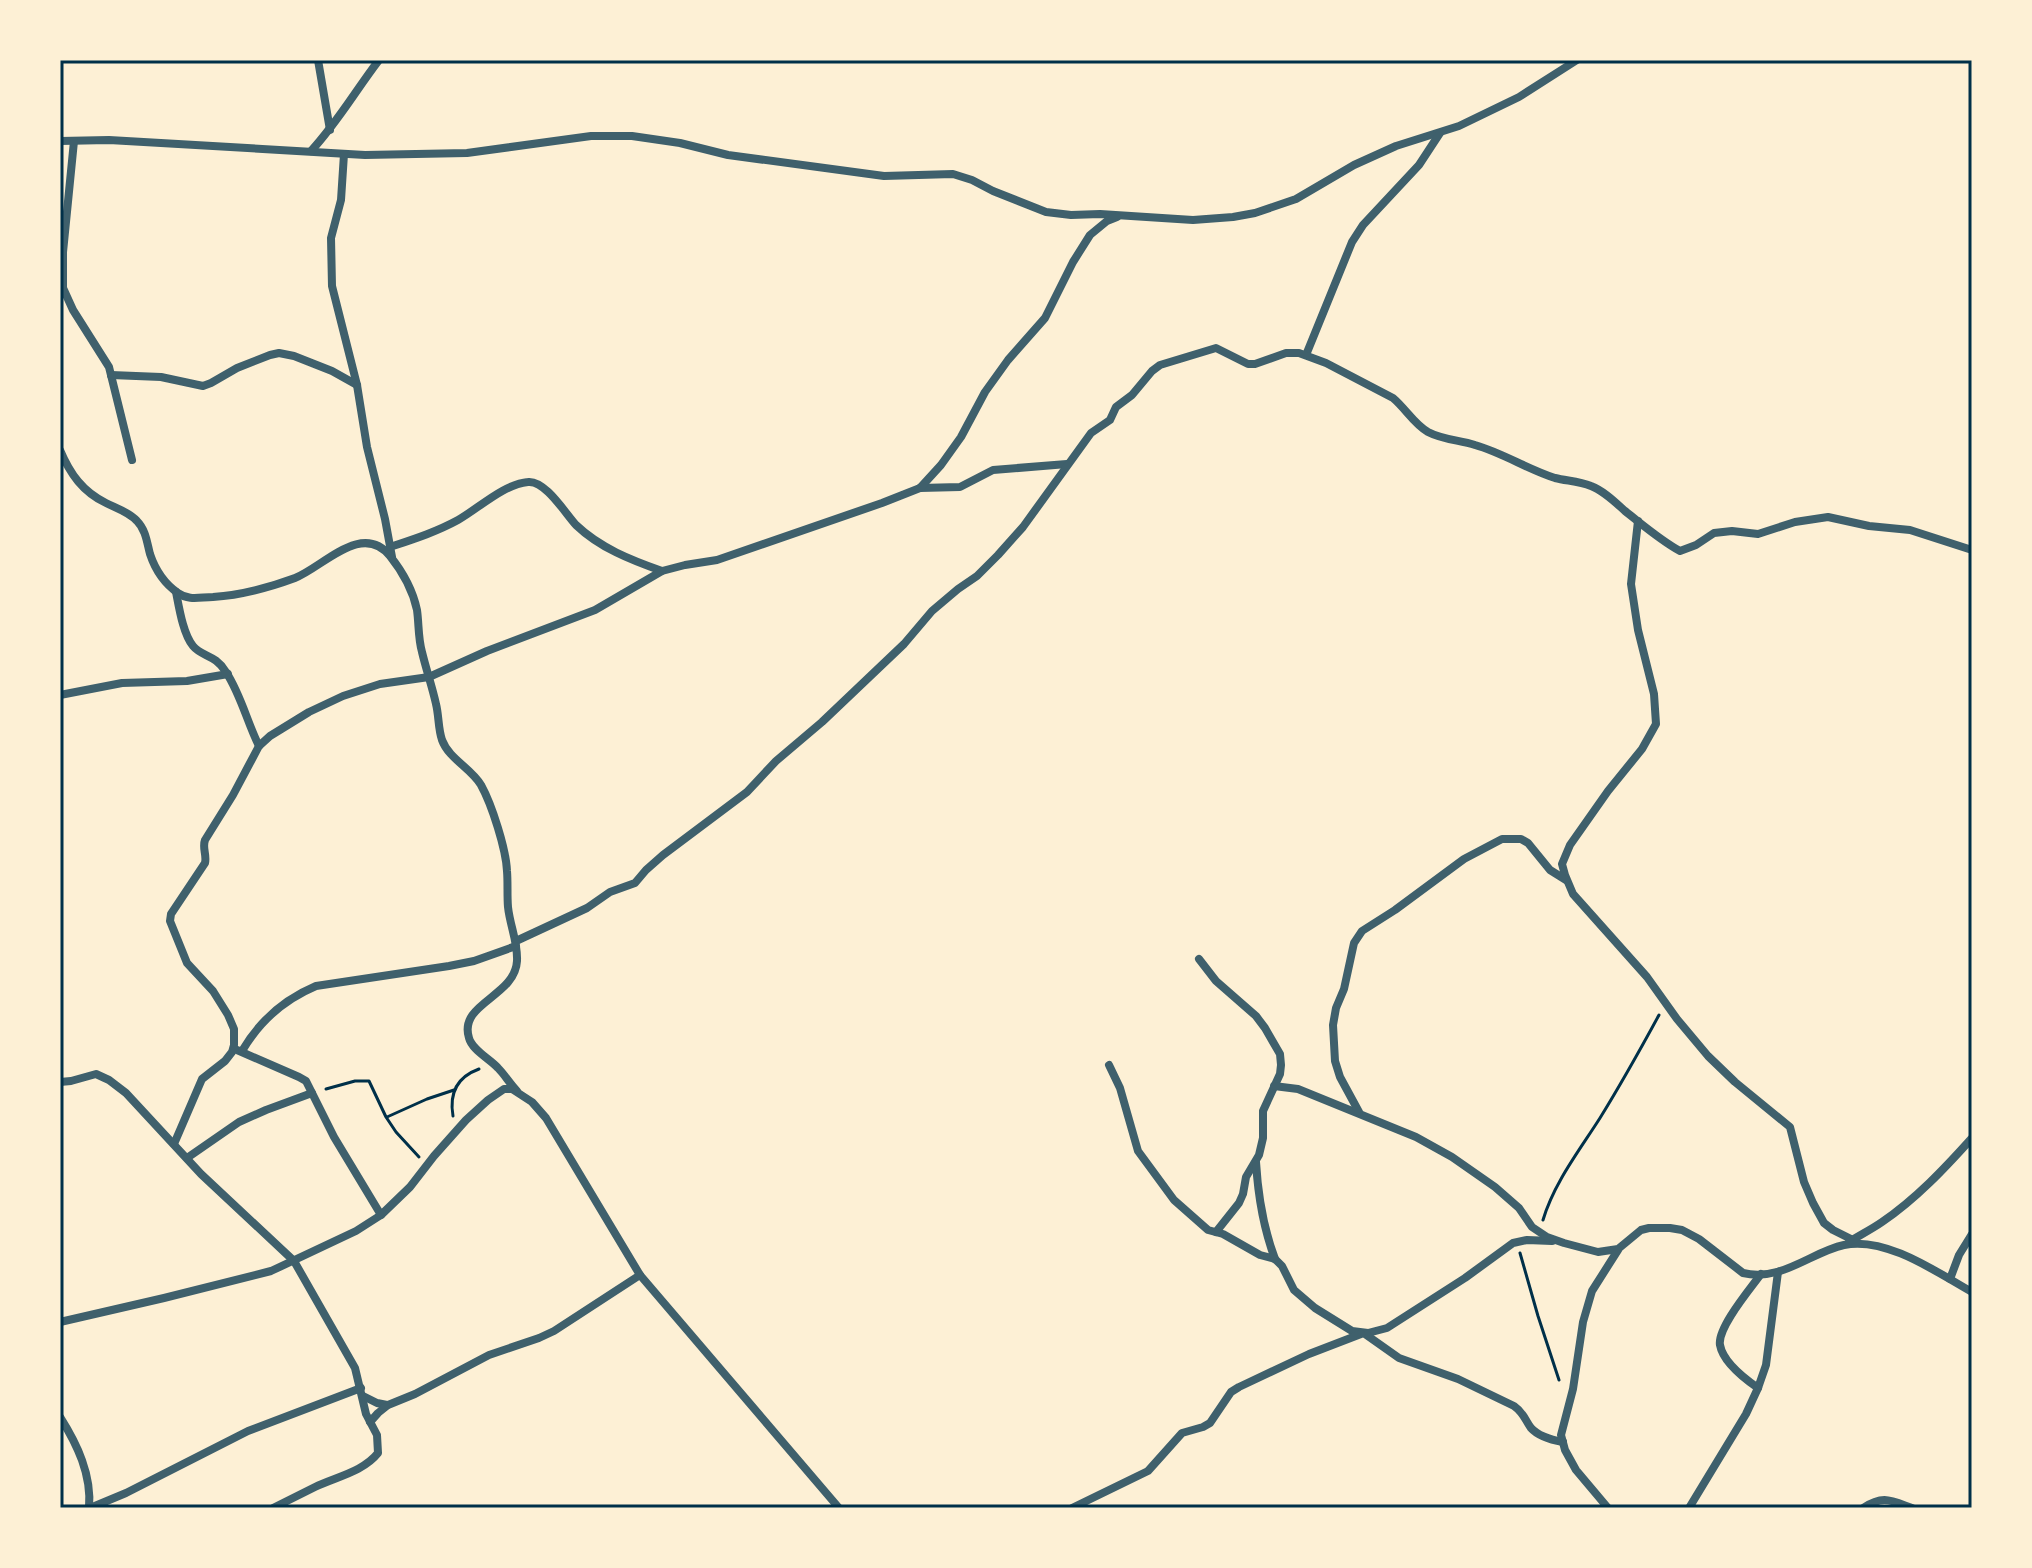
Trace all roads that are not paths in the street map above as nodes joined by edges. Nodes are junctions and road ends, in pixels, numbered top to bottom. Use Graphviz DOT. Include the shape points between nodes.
graph roads {
  1 [pos="318,60"];
  2 [pos="379,60"];
  3 [pos="1577,60"];
  4 [pos="330,131"];
  5 [pos="1440,132"];
  6 [pos="60,141"];
  7 [pos="74,141"];
  8 [pos="311,151"];
  9 [pos="344,154"];
  10 [pos="1121,215"];
  11 [pos="73,310"];
  12 [pos="60,312"];
  13 [pos="1306,355"];
  14 [pos="111,375"];
  15 [pos="357,385"];
  16 [pos="60,450"];
  17 [pos="132,460"];
  18 [pos="1067,464"];
  19 [pos="920,488"];
  20 [pos="1638,521"];
  21 [pos="390,547"];
  22 [pos="1972,550"];
  23 [pos="393,561"];
  24 [pos="662,571"];
  25 [pos="176,592"];
  26 [pos="228,674"];
  27 [pos="429,677"];
  28 [pos="60,695"];
  29 [pos="259,746"];
  30 [pos="1566,880"];
  31 [pos="516,943"];
  32 [pos="1199,959"];
  33 [pos="237,1050"];
  34 [pos="1109,1065"];
  35 [pos="60,1082"];
  36 [pos="1274,1086"];
  37 [pos="517,1091"];
  38 [pos="312,1093"];
  39 [pos="1359,1112"];
  40 [pos="1972,1138"];
  41 [pos="174,1144"];
  42 [pos="187,1158"];
  43 [pos="1256,1161"];
  44 [pos="381,1215"];
  45 [pos="1216,1232"];
  46 [pos="1972,1234"];
  47 [pos="1557,1241"];
  48 [pos="1849,1242"];
  49 [pos="1618,1249"];
  50 [pos="1275,1259"];
  51 [pos="294,1261"];
  52 [pos="1778,1272"];
  53 [pos="1761,1274"];
  54 [pos="640,1275"];
  55 [pos="1950,1279"];
  56 [pos="1972,1292"];
  57 [pos="60,1322"];
  58 [pos="1363,1333"];
  59 [pos="1758,1388"];
  60 [pos="362,1392"];
  61 [pos="388,1405"];
  62 [pos="60,1417"];
  63 [pos="370,1422"];
  64 [pos="1563,1442"];
  65 [pos="89,1508"];
  66 [pos="273,1508"];
  67 [pos="839,1508"];
  68 [pos="1072,1508"];
  69 [pos="1608,1508"];
  70 [pos="1689,1508"];
  71 [pos="1863,1508"];
  72 [pos="1912,1508"];
  1 -- 4 [label="street"];
  2 -- 4 [label="street"];
  3 -- 5 [label="street" via="1519,97"];
  4 -- 8 [label="street"];
  5 -- 10 [label="street" via="1396,146 1269,209 1193,220"];
  5 -- 13 [label="street" via="1419,165 1352,242"];
  6 -- 7 [label="street"];
  7 -- 8 [label="street"];
  7 -- 11 [label="street" via="63,275"];
  8 -- 9 [label="street"];
  9 -- 10 [label="street" via="467,153 591,136 632,136 884,176 953,174 1046,212"];
  9 -- 15 [label="street" via="341,200 331,238 332,286"];
  10 -- 19 [label="street" via="1090,235 1045,318 1008,360 961,437"];
  11 -- 12 [label="street"];
  11 -- 14 [label="street"];
  13 -- 18 [label="street" via="1286,353 1248,364 1216,348 1160,365"];
  13 -- 20 [label="street" via="1393,398 1438,437 1495,451 1554,477 1593,487"];
  14 -- 15 [label="street" via="203,386 279,353"];
  14 -- 17 [label="street"];
  15 -- 21 [label="street"];
  16 -- 25 [label="street" via="82,488 139,523 152,561"];
  18 -- 19 [label="street" via="993,470 960,487"];
  18 -- 31 [label="street" via="998,555 932,611 904,644 747,792 663,855 635,883"];
  19 -- 24 [label="street" via="717,560"];
  20 -- 22 [label="street" via="1680,551 1714,533 1758,534 1828,517 1910,530"];
  20 -- 30 [label="street" via="1631,584 1656,724 1570,845 1562,864"];
  21 -- 23 [label="street"];
  21 -- 24 [label="street" via="428,535 497,495 533,482 596,540"];
  23 -- 25 [label="street" via="380,547 364,543 349,546 298,577 238,595 190,599"];
  23 -- 27 [label="street" via="417,610"];
  24 -- 27 [label="street" via="595,610"];
  25 -- 26 [label="street" via="193,647 217,660"];
  26 -- 28 [label="street" via="122,683"];
  26 -- 29 [label="street"];
  27 -- 29 [label="street" via="343,696"];
  27 -- 31 [label="street" via="442,739 478,780 504,849"];
  29 -- 33 [label="street" via="205,840 205,863 170,921 187,963 228,1015"];
  30 -- 39 [label="street" via="1528,843 1502,839 1464,859 1362,931 1354,943 1333,1025 1335,1061"];
  30 -- 48 [label="street" via="1708,1056 1790,1127 1813,1203 1824,1223"];
  31 -- 33 [label="street" via="474,961 316,986 269,1017"];
  31 -- 37 [label="street" via="513,978 474,1012 469,1038"];
  32 -- 36 [label="street" via="1272,1038 1281,1065"];
  33 -- 38 [label="street" via="306,1081"];
  33 -- 41 [label="street" via="202,1079"];
  34 -- 45 [label="street" via="1138,1151 1174,1200 1200,1225"];
  35 -- 41 [label="street" via="96,1074 109,1080"];
  36 -- 39 [label="street" via="1298,1089"];
  36 -- 43 [label="street" via="1263,1111"];
  37 -- 44 [label="street" via="504,1089 488,1100"];
  37 -- 54 [label="street" via="546,1118"];
  38 -- 42 [label="street" via="239,1122"];
  38 -- 44 [label="street"];
  39 -- 47 [label="street" via="1416,1137 1482,1176 1532,1227"];
  40 -- 48 [label="street" via="1900,1209"];
  41 -- 42 [label="street"];
  42 -- 51 [label="street"];
  43 -- 45 [label="street" via="1239,1203"];
  43 -- 50 [label="street" via="1257,1194"];
  44 -- 51 [label="street"];
  45 -- 50 [label="street"];
  46 -- 55 [label="street"];
  47 -- 49 [label="street" via="1598,1252"];
  47 -- 58 [label="street" via="1513,1243 1387,1328"];
  48 -- 52 [label="street"];
  48 -- 55 [label="street" via="1907,1256"];
  49 -- 53 [label="street" via="1641,1230 1682,1230 1743,1273"];
  49 -- 64 [label="street" via="1587,1306"];
  50 -- 58 [label="street" via="1294,1290 1315,1308"];
  51 -- 57 [label="street"];
  51 -- 60 [label="street" via="355,1368"];
  52 -- 53 [label="street"];
  52 -- 59 [label="street"];
  53 -- 59 [label="street" via="1723,1330 1720,1346"];
  54 -- 61 [label="street" via="554,1331 489,1355"];
  54 -- 67 [label="street"];
  55 -- 56 [label="street"];
  58 -- 64 [label="street" via="1399,1358 1514,1406 1537,1433"];
  58 -- 68 [label="street" via="1239,1387 1210,1423 1182,1433 1148,1471"];
  59 -- 70 [label="street"];
  60 -- 61 [label="street"];
  60 -- 63 [label="street"];
  60 -- 65 [label="street" via="248,1431"];
  61 -- 63 [label="street"];
  62 -- 65 [label="street" via="85,1471"];
  63 -- 66 [label="street" via="378,1443 373,1459"];
  64 -- 69 [label="street" via="1576,1470"];
  71 -- 72 [label="street" via="1886,1499"];
}
